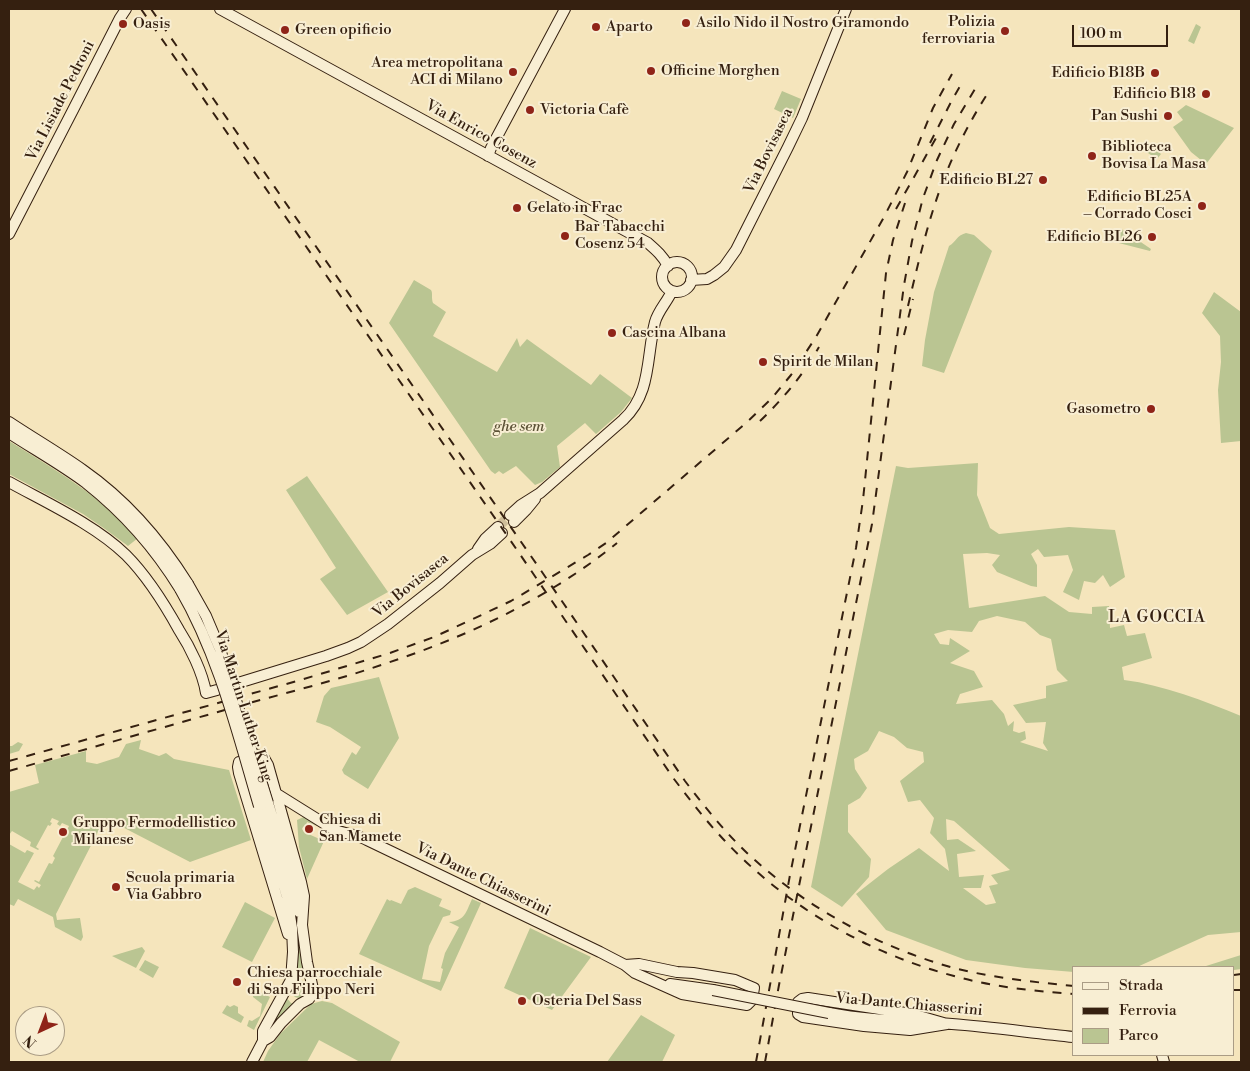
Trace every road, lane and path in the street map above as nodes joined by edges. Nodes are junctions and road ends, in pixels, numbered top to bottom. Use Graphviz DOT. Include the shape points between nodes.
graph roads {
  1 [pos="126,9"];
  2 [pos="220,9"];
  3 [pos="565,9"];
  4 [pos="846,9"];
  5 [pos="488,156"];
  6 [pos="9,234"];
  7 [pos="668,266"];
  8 [pos="691,280"];
  9 [pos="672,291"];
  10 [pos="9,422"];
  11 [pos="9,433"];
  12 [pos="9,482"];
  13 [pos="512,519"];
  14 [pos="500,530"];
  15 [pos="184,586"];
  16 [pos="238,683"];
  17 [pos="217,690"];
  18 [pos="260,755"];
  19 [pos="239,762"];
  20 [pos="277,794"];
  21 [pos="264,804"];
  22 [pos="302,809"];
  23 [pos="286,826"];
  24 [pos="302,926"];
  25 [pos="293,947"];
  26 [pos="625,965"];
  27 [pos="666,970"];
  28 [pos="677,972"];
  29 [pos="312,982"];
  30 [pos="289,984"];
  31 [pos="660,984"];
  32 [pos="713,990"];
  33 [pos="306,1001"];
  34 [pos="947,1024"];
  35 [pos="1072,1037"];
  36 [pos="263,1042"];
  37 [pos="252,1062"];
  1 -- 6 [label="street, Via Lisiade Pedroni"];
  2 -- 5 [label="street, Via Enrico Cosenz"];
  3 -- 5 [label="street"];
  4 -- 8 [label="street, Via Bovisasca" via="802,118 736,250 716,274 707,279"];
  5 -- 7 [label="street, Via Enrico Cosenz" via="648,243"];
  7 -- 8 [label="street" via="677,262 684,264"];
  7 -- 9 [label="street" via="662,279"];
  8 -- 9 [label="street" via="682,291"];
  9 -- 13 [label="street" via="656,321 644,387 636,405 625,418 524,503"];
  10 -- 15 [label="street, Via Martin Luther King" via="112,492 154,534 169,554"];
  11 -- 15 [label="street, Via Martin Luther King" via="76,476 114,507"];
  12 -- 17 [label="street" via="94,530 134,564 158,593 183,636 204,681 206,693"];
  14 -- 16 [label="street, Via Bovisasca" via="483,541 433,589 368,638 326,656"];
  15 -- 21 [label="street, Via Martin Luther King, bridge" via="214,660"];
  18 -- 20 [label="street" via="267,762"];
  19 -- 25 [label="street" via="238,771"];
  20 -- 22 [label="street"];
  20 -- 23 [label="street"];
  21 -- 24 [label="street, Via Martin Luther King" via="295,892"];
  21 -- 25 [label="street, Via Martin Luther King" via="287,896"];
  22 -- 23 [label="street" via="291,814"];
  22 -- 26 [label="street, Via Dante Chiasserini" via="333,829 357,835"];
  23 -- 24 [label="street" via="304,896"];
  24 -- 29 [label="street"];
  25 -- 30 [label="street"];
  26 -- 27 [label="street, Via Dante Chiasserini" via="639,964"];
  26 -- 31 [label="street, Via Dante Chiasserini"];
  27 -- 28 [label="street, Via Dante Chiasserini"];
  27 -- 31 [label="street" via="658,975"];
  28 -- 31 [label="street" via="745,983 754,988 752,1000 748,1004 682,994"];
  28 -- 32 [label="street, Via Dante Chiasserini"];
  29 -- 30 [label="street" via="298,976"];
  29 -- 33 [label="street" via="313,992"];
  30 -- 33 [label="street" via="291,998"];
  30 -- 36 [label="street" via="263,1031"];
  31 -- 32 [label="street, Via Dante Chiasserini"];
  32 -- 34 [label="street, Via Dante Chiasserini, bridge" via="852,1018"];
  33 -- 36 [label="street"];
  34 -- 34 [label="street" via="912,1014 808,998 798,1002 798,1014 803,1017 910,1030"];
  34 -- 35 [label="street, Via Dante Chiasserini"];
  36 -- 37 [label="street"];
}
